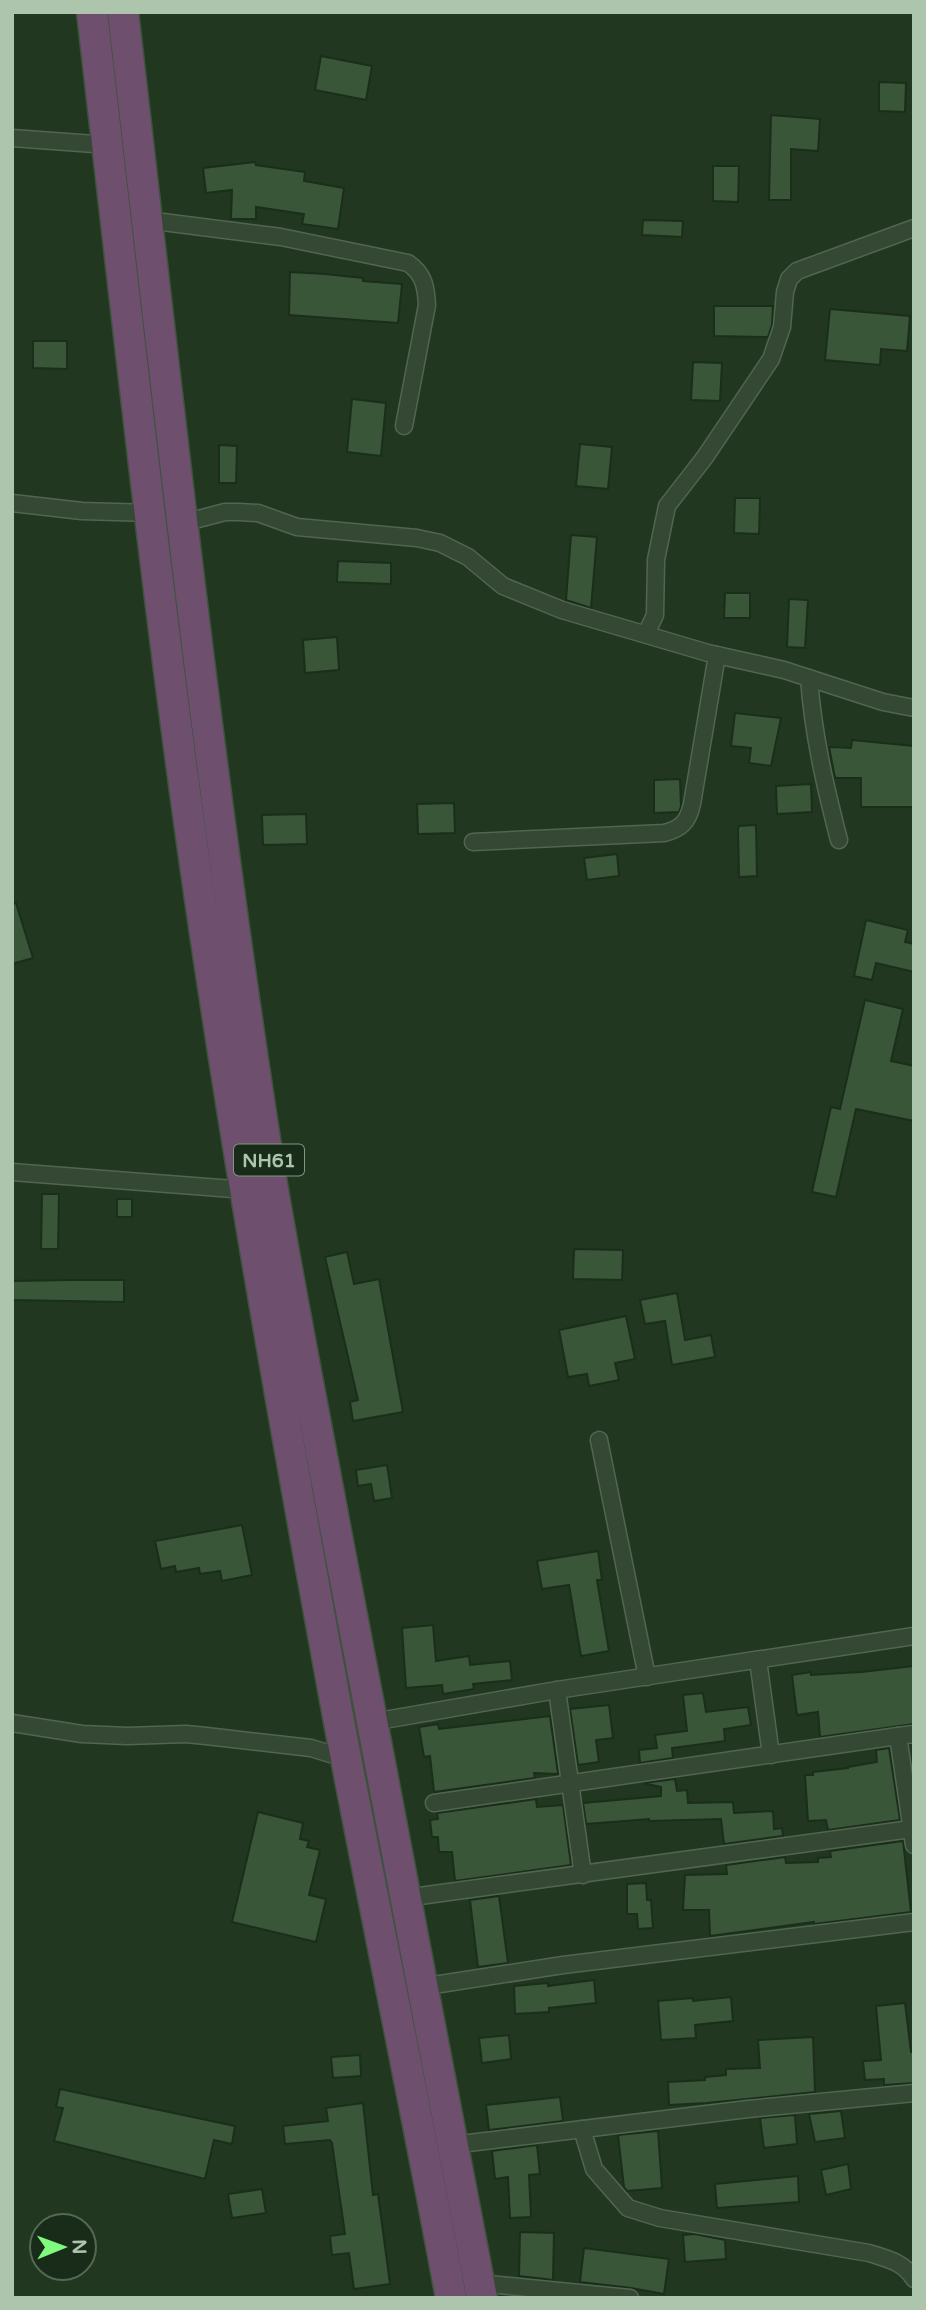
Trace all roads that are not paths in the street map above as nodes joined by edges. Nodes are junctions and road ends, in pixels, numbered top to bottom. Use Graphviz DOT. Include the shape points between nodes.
graph roads {
  1 [pos="92,12"];
  2 [pos="123,12"];
  3 [pos="12,138"];
  4 [pos="108,145"];
  5 [pos="147,220"];
  6 [pos="914,228"];
  7 [pos="404,426"];
  8 [pos="12,503"];
  9 [pos="151,520"];
  10 [pos="182,524"];
  11 [pos="646,634"];
  12 [pos="718,655"];
  13 [pos="809,678"];
  14 [pos="914,708"];
  15 [pos="839,840"];
  16 [pos="473,842"];
  17 [pos="12,1172"];
  18 [pos="246,1190"];
  19 [pos="598,1440"];
  20 [pos="914,1636"];
  21 [pos="758,1660"];
  22 [pos="647,1676"];
  23 [pos="557,1690"];
  24 [pos="372,1722"];
  25 [pos="12,1723"];
  26 [pos="340,1728"];
  27 [pos="906,1735"];
  28 [pos="771,1755"];
  29 [pos="346,1759"];
  30 [pos="570,1784"];
  31 [pos="434,1803"];
  32 [pos="913,1837"];
  33 [pos="583,1875"];
  34 [pos="405,1898"];
  35 [pos="914,1922"];
  36 [pos="421,1987"];
  37 [pos="914,2094"];
  38 [pos="582,2129"];
  39 [pos="453,2145"];
  40 [pos="914,2279"];
  41 [pos="481,2290"];
  42 [pos="451,2298"];
  43 [pos="630,2298"];
  1 -- 4 [label="highway, NH61"];
  2 -- 5 [label="highway, NH61"];
  3 -- 4 [label="street"];
  4 -- 9 [label="highway, NH61"];
  5 -- 7 [label="street" via="281,237 417,268 426,286 427,305"];
  5 -- 10 [label="highway, NH61"];
  6 -- 11 [label="street" via="797,271 789,279 782,327 771,359 667,506 656,560 655,615"];
  8 -- 9 [label="street"];
  9 -- 10 [label="street"];
  9 -- 18 [label="highway, NH61" via="194,856"];
  10 -- 11 [label="street" via="225,512 258,513 297,527 440,543 523,595"];
  10 -- 24 [label="highway, NH61" via="238,961 272,1184"];
  11 -- 12 [label="street"];
  12 -- 13 [label="street"];
  12 -- 16 [label="street" via="692,804 680,828 664,833"];
  13 -- 14 [label="street"];
  13 -- 15 [label="street" via="820,764"];
  17 -- 18 [label="street"];
  18 -- 26 [label="highway, NH61"];
  19 -- 22 [label="street"];
  20 -- 21 [label="street"];
  21 -- 22 [label="street"];
  21 -- 28 [label="street"];
  22 -- 23 [label="street"];
  23 -- 24 [label="street"];
  23 -- 30 [label="street"];
  24 -- 26 [label="street"];
  24 -- 34 [label="highway, NH61"];
  25 -- 29 [label="street" via="82,1734 206,1736 311,1748"];
  26 -- 29 [label="highway, NH61"];
  27 -- 28 [label="street"];
  27 -- 32 [label="street"];
  28 -- 30 [label="street"];
  29 -- 42 [label="highway, NH61"];
  30 -- 31 [label="street"];
  30 -- 33 [label="street"];
  32 -- 33 [label="street"];
  33 -- 34 [label="street"];
  34 -- 36 [label="highway, NH61"];
  35 -- 36 [label="street"];
  36 -- 39 [label="highway, NH61"];
  37 -- 38 [label="street"];
  38 -- 39 [label="street"];
  38 -- 40 [label="street" via="594,2169 628,2208 660,2218 869,2253 895,2262"];
  39 -- 41 [label="highway, NH61"];
  41 -- 43 [label="street"];
}
